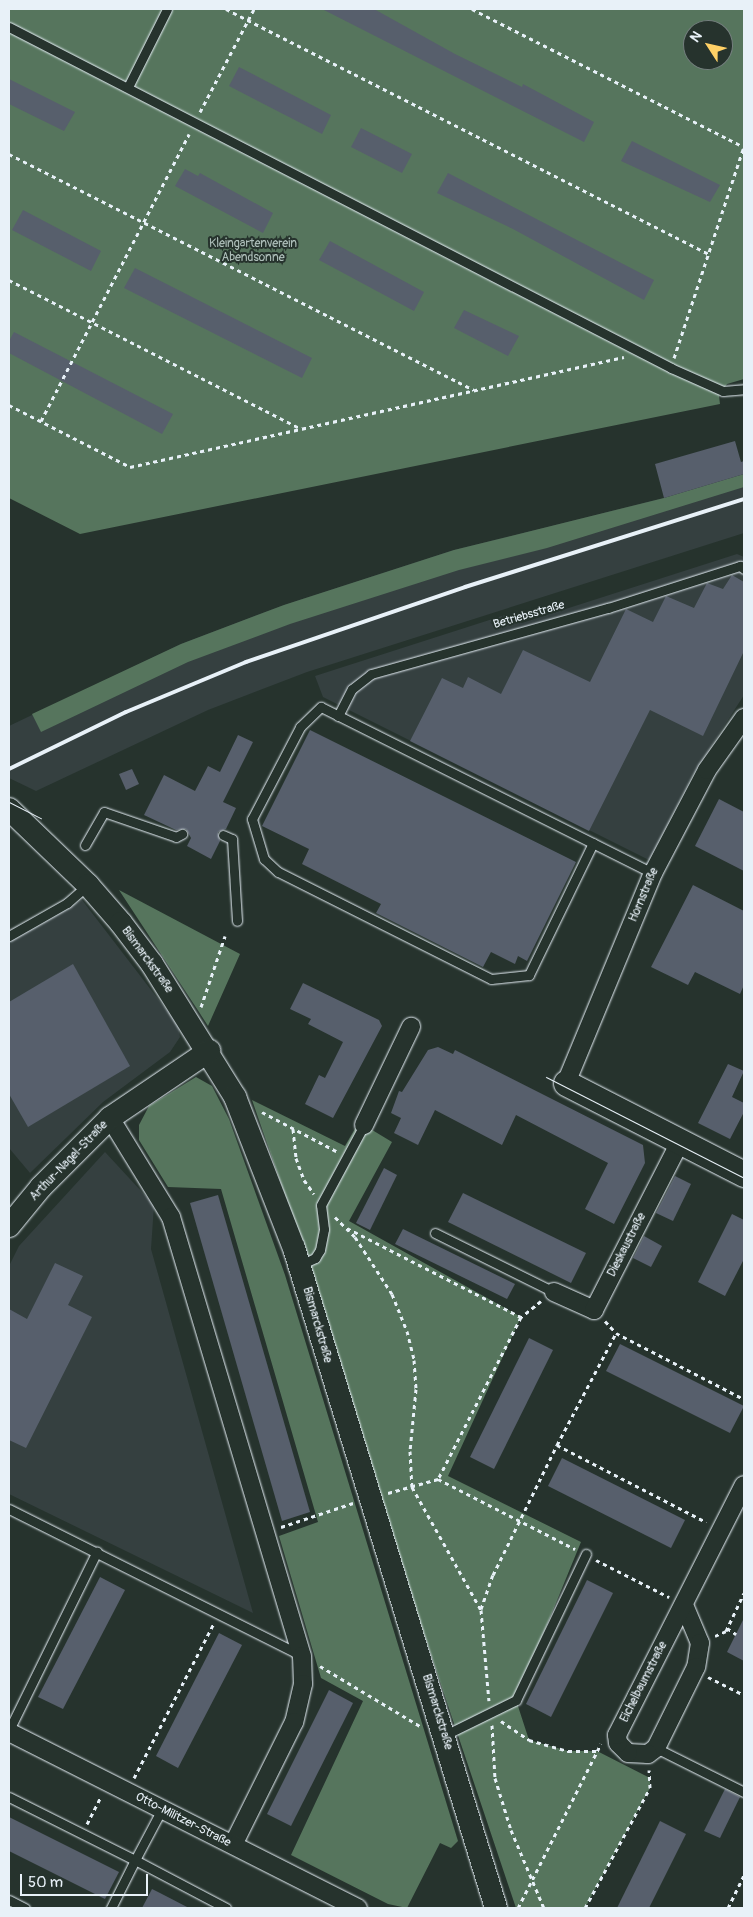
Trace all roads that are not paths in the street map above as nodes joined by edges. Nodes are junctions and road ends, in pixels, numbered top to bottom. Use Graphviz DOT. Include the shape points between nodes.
graph roads {
  1 [pos="167,9"];
  2 [pos="9,27"];
  3 [pos="128,87"];
  4 [pos="744,389"];
  5 [pos="744,569"];
  6 [pos="338,716"];
  7 [pos="744,718"];
  8 [pos="9,810"];
  9 [pos="182,834"];
  10 [pos="223,834"];
  11 [pos="593,843"];
  12 [pos="85,845"];
  13 [pos="653,873"];
  14 [pos="88,885"];
  15 [pos="237,921"];
  16 [pos="9,936"];
  17 [pos="411,1027"];
  18 [pos="209,1051"];
  19 [pos="566,1084"];
  20 [pos="110,1118"];
  21 [pos="364,1125"];
  22 [pos="680,1142"];
  23 [pos="744,1174"];
  24 [pos="9,1226"];
  25 [pos="435,1233"];
  26 [pos="299,1265"];
  27 [pos="554,1292"];
  28 [pos="744,1485"];
  29 [pos="9,1509"];
  30 [pos="97,1552"];
  31 [pos="586,1554"];
  32 [pos="684,1604"];
  33 [pos="302,1656"];
  34 [pos="9,1731"];
  35 [pos="444,1735"];
  36 [pos="652,1751"];
  37 [pos="744,1792"];
  38 [pos="9,1797"];
  39 [pos="162,1809"];
  40 [pos="233,1845"];
  41 [pos="135,1860"];
  42 [pos="9,1900"];
  43 [pos="25,1908"];
  44 [pos="111,1908"];
  45 [pos="226,1908"];
  46 [pos="358,1908"];
  47 [pos="496,1908"];
  1 -- 3 [label="lane"];
  2 -- 3 [label="lane"];
  3 -- 4 [label="lane" via="644,351 671,368 722,392"];
  5 -- 6 [label="lane, Betriebsstraße" via="740,566 608,608 371,674 352,689"];
  6 -- 11 [label="lane"];
  6 -- 11 [label="lane" via="321,707 300,727 252,820 264,859 278,872 490,979 529,975"];
  7 -- 13 [label="street, Hornstraße" via="707,770"];
  8 -- 14 [label="street, Bismarckstraße"];
  9 -- 12 [label="lane" via="176,837 104,812"];
  10 -- 15 [label="lane" via="232,839"];
  11 -- 13 [label="lane"];
  13 -- 19 [label="street, Hornstraße"];
  14 -- 16 [label="lane" via="68,903"];
  14 -- 18 [label="street, Bismarckstraße" via="152,964"];
  17 -- 21 [label="street"];
  18 -- 20 [label="street, Arthur-Nagel-Straße"];
  18 -- 26 [label="street, Bismarckstraße" via="235,1097"];
  19 -- 22 [label="main road"];
  20 -- 24 [label="street, Arthur-Nagel-Straße" via="40,1187"];
  20 -- 33 [label="street" via="171,1217"];
  21 -- 26 [label="lane" via="321,1205 324,1229 320,1250 315,1258"];
  22 -- 23 [label="main road"];
  22 -- 27 [label="street, Dieskaustraße" via="594,1310"];
  25 -- 27 [label="lane"];
  26 -- 35 [label="street, Bismarckstraße"];
  28 -- 32 [label="street, Eichelbaumstraße"];
  29 -- 30 [label="lane"];
  30 -- 33 [label="lane"];
  30 -- 34 [label="lane"];
  31 -- 35 [label="lane" via="516,1700"];
  32 -- 36 [label="street" via="700,1643 694,1670"];
  32 -- 36 [label="street, Eichelbaumstraße" via="617,1735 618,1743 628,1754"];
  33 -- 40 [label="street" via="303,1684 294,1722"];
  34 -- 39 [label="street, Otto-Militzer-Straße"];
  35 -- 47 [label="street, Bismarckstraße"];
  36 -- 37 [label="lane"];
  38 -- 41 [label="lane"];
  39 -- 40 [label="street, Otto-Militzer-Straße"];
  39 -- 41 [label="lane"];
  40 -- 46 [label="street, Otto-Militzer-Straße"];
  41 -- 44 [label="lane"];
  41 -- 45 [label="lane"];
  42 -- 43 [label="lane"];
}
